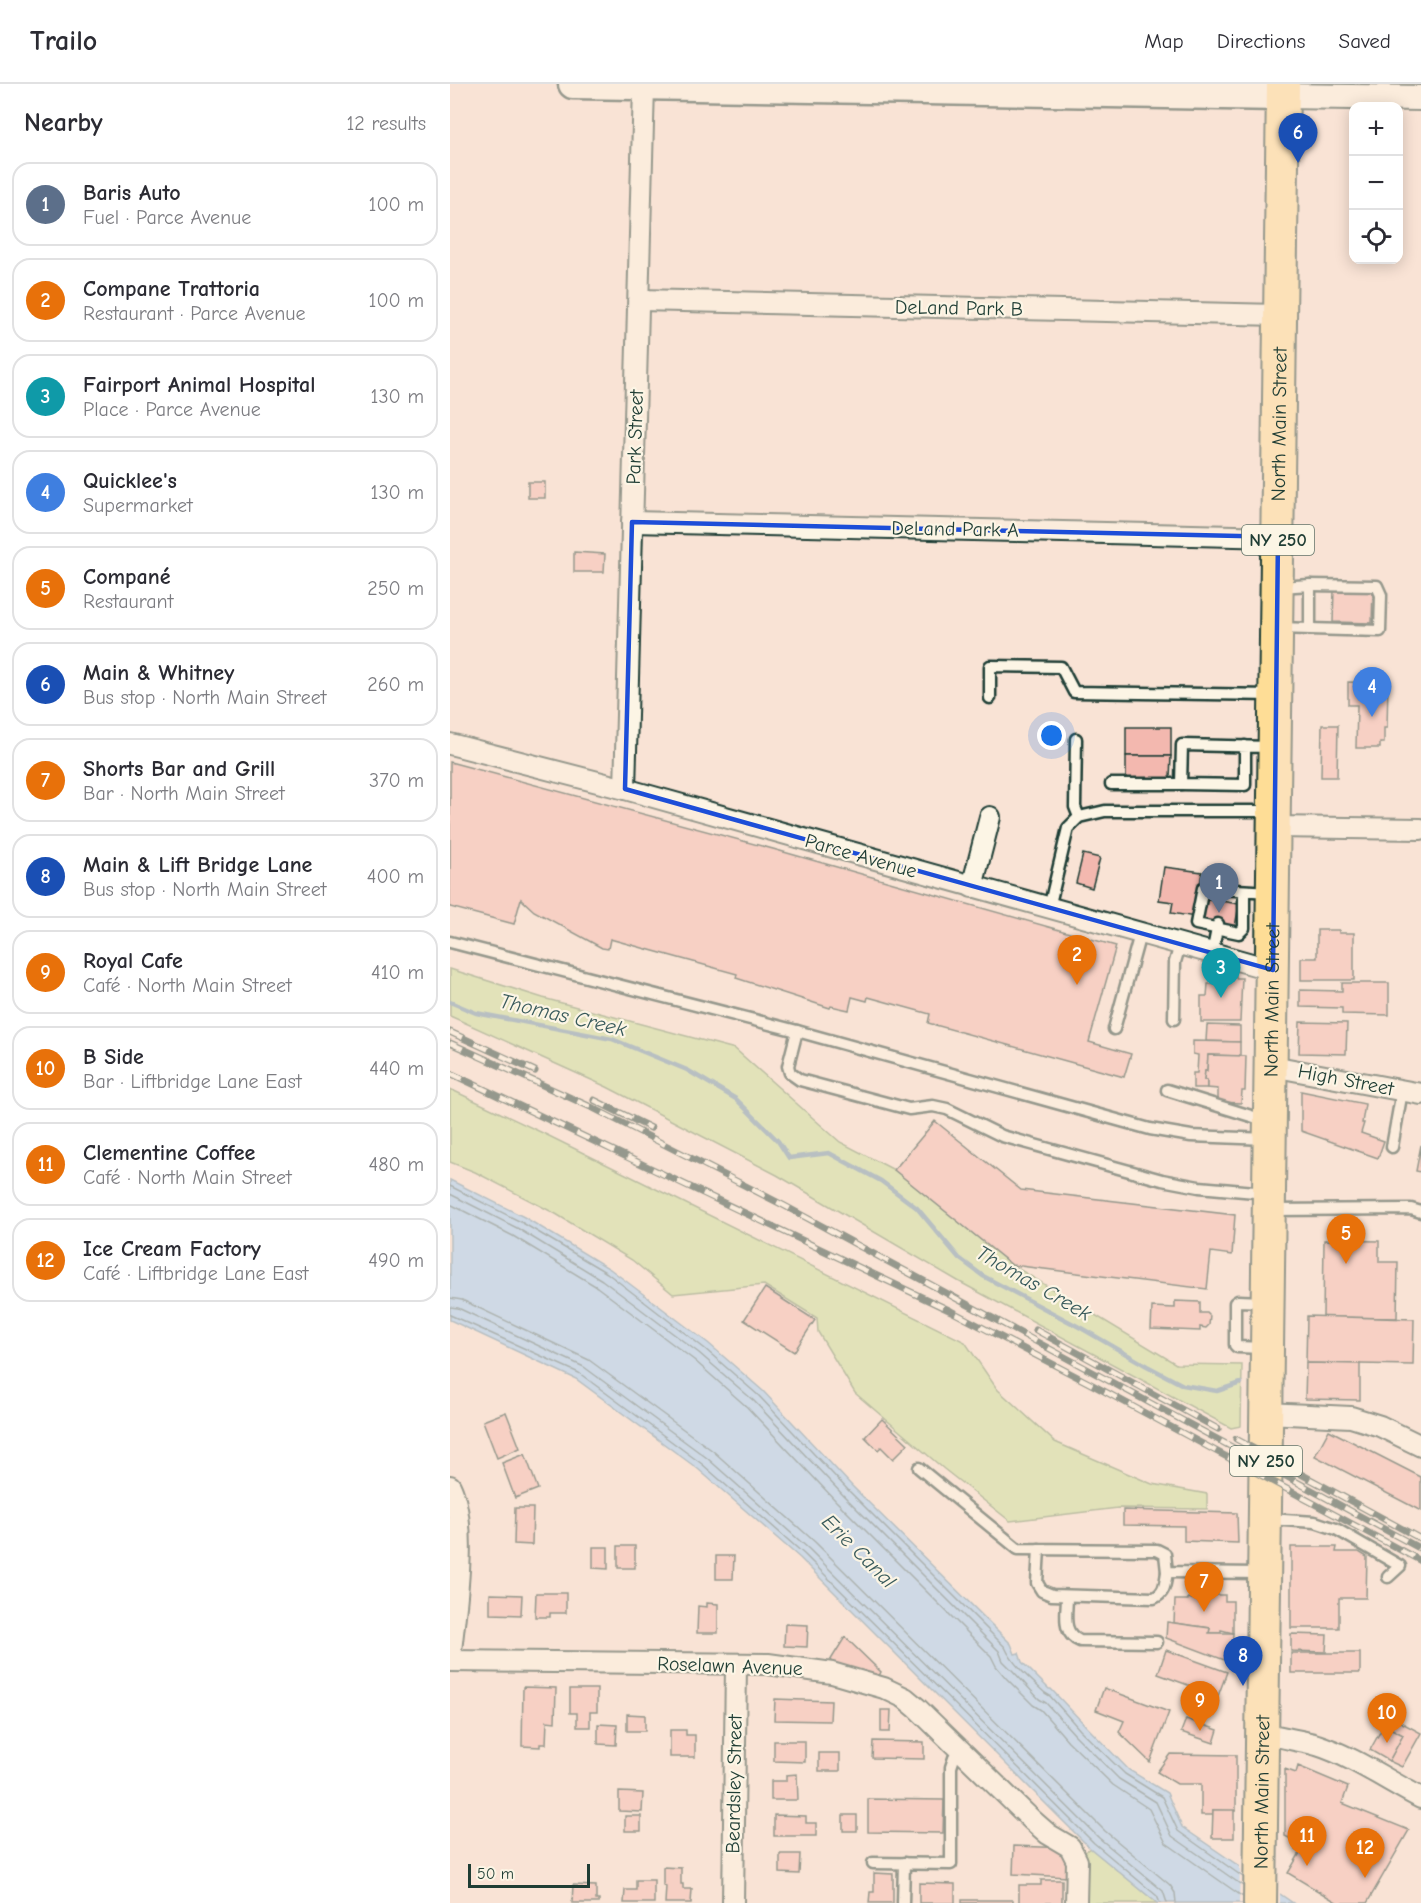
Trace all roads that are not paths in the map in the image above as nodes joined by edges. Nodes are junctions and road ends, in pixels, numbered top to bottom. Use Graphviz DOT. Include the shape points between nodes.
graph roads {
  1 [pos="573,84"];
  2 [pos="644,86"];
  3 [pos="1283,90"];
  4 [pos="1421,98"];
  5 [pos="639,300"];
  6 [pos="1280,315"];
  7 [pos="632,522"];
  8 [pos="1278,537"];
  9 [pos="1310,585"];
  10 [pos="1277,586"];
  11 [pos="1276,628"];
  12 [pos="1310,629"];
  13 [pos="1276,695"];
  14 [pos="990,698"];
  15 [pos="1076,739"];
  16 [pos="450,744"];
  17 [pos="1260,746"];
  18 [pos="1111,784"];
  19 [pos="1181,784"];
  20 [pos="625,789"];
  21 [pos="990,817"];
  22 [pos="1079,817"];
  23 [pos="1274,819"];
  24 [pos="1421,829"];
  25 [pos="972,887"];
  26 [pos="1224,890"];
  27 [pos="1259,892"];
  28 [pos="1222,902"];
  29 [pos="1049,908"];
  30 [pos="1218,926"];
  31 [pos="1140,934"];
  32 [pos="450,942"];
  33 [pos="1180,945"];
  34 [pos="1212,954"];
  35 [pos="1273,970"];
  36 [pos="1174,1019"];
  37 [pos="1114,1029"];
  38 [pos="796,1031"];
  39 [pos="1272,1066"];
  40 [pos="1167,1090"];
  41 [pos="1412,1093"];
  42 [pos="1270,1131"];
  43 [pos="1392,1147"];
  44 [pos="1270,1201"];
  45 [pos="1421,1212"];
  46 [pos="1266,1413"];
  47 [pos="1421,1446"];
  48 [pos="919,1468"];
  49 [pos="450,1486"];
  50 [pos="1265,1519"];
  51 [pos="1039,1550"];
  52 [pos="1167,1572"];
  53 [pos="1264,1573"];
  54 [pos="1388,1577"];
  55 [pos="1067,1596"];
  56 [pos="1157,1642"];
  57 [pos="450,1661"];
  58 [pos="735,1665"];
  59 [pos="1262,1732"];
  60 [pos="961,1749"];
  61 [pos="1421,1798"];
  62 [pos="873,1863"];
  63 [pos="904,1863"];
  64 [pos="733,1903"];
  65 [pos="903,1903"];
  66 [pos="1076,1903"];
  67 [pos="1260,1903"];
  1 -- 2 [label="main road"];
  2 -- 3 [label="main road"];
  2 -- 5 [label="street, Park Street"];
  3 -- 4 [label="street"];
  3 -- 6 [label="main road, North Main Street / NY 250"];
  5 -- 6 [label="street, DeLand Park B"];
  5 -- 7 [label="street, Park Street"];
  6 -- 8 [label="main road, North Main Street / NY 250"];
  7 -- 8 [label="street, DeLand Park A"];
  7 -- 20 [label="street, Park Street"];
  8 -- 10 [label="main road, North Main Street / NY 250"];
  9 -- 10 [label="lane"];
  9 -- 12 [label="lane"];
  9 -- 12 [label="lane" via="1377,586 1381,595 1380,631"];
  10 -- 11 [label="main road, North Main Street / NY 250"];
  11 -- 12 [label="lane"];
  11 -- 13 [label="main road, North Main Street / NY 250"];
  13 -- 14 [label="lane" via="1074,692 1061,667 990,666"];
  13 -- 17 [label="main road, North Main Street / NY 250"];
  15 -- 22 [label="lane" via="1075,807"];
  16 -- 20 [label="street, Parce Avenue"];
  17 -- 19 [label="lane" via="1245,785"];
  17 -- 19 [label="lane" via="1182,745"];
  17 -- 23 [label="main road, North Main Street / NY 250"];
  18 -- 19 [label="lane"];
  20 -- 25 [label="street, Parce Avenue"];
  21 -- 25 [label="street"];
  22 -- 23 [label="lane" via="1105,811"];
  22 -- 29 [label="lane" via="1068,828"];
  23 -- 24 [label="street"];
  23 -- 27 [label="main road, North Main Street / NY 250"];
  25 -- 29 [label="street, Parce Avenue"];
  26 -- 27 [label="lane"];
  26 -- 28 [label="lane"];
  26 -- 30 [label="lane" via="1203,888 1196,924"];
  27 -- 30 [label="lane" via="1239,933"];
  27 -- 35 [label="main road, North Main Street / NY 250"];
  29 -- 31 [label="street, Parce Avenue"];
  30 -- 34 [label="lane"];
  31 -- 33 [label="street, Parce Avenue"];
  31 -- 37 [label="lane"];
  32 -- 38 [label="lane"];
  33 -- 34 [label="street, Parce Avenue"];
  33 -- 36 [label="lane" via="1175,962"];
  34 -- 35 [label="street, Parce Avenue"];
  35 -- 39 [label="main road, North Main Street / NY 250"];
  38 -- 42 [label="lane" via="1150,1129 1191,1136"];
  38 -- 44 [label="lane" via="788,1066 790,1073 800,1080 909,1109 947,1109 1002,1136 1162,1180"];
  39 -- 41 [label="street, High Street"];
  39 -- 42 [label="main road, North Main Street / NY 250"];
  40 -- 42 [label="lane"];
  41 -- 43 [label="lane"];
  42 -- 44 [label="main road, North Main Street / NY 250"];
  44 -- 45 [label="lane"];
  44 -- 46 [label="main road, North Main Street / NY 250"];
  46 -- 47 [label="street" via="1351,1417"];
  46 -- 50 [label="main road, North Main Street / NY 250"];
  48 -- 51 [label="lane" via="1018,1549"];
  49 -- 57 [label="street" via="460,1545"];
  50 -- 53 [label="main road, North Main Street / NY 250"];
  50 -- 54 [label="lane" via="1315,1522 1336,1529 1400,1566"];
  51 -- 52 [label="lane" via="1157,1550 1165,1554"];
  51 -- 55 [label="lane" via="1037,1583 1042,1591"];
  52 -- 53 [label="lane"];
  52 -- 55 [label="lane" via="1165,1588 1154,1598"];
  53 -- 59 [label="main road, North Main Street / NY 250"];
  55 -- 56 [label="lane" via="1066,1630 1072,1637 1080,1641"];
  57 -- 58 [label="street, Roselawn Avenue"];
  58 -- 60 [label="street, Roselawn Avenue" via="804,1668 884,1688 905,1698"];
  58 -- 64 [label="street, Beardsley Street"];
  59 -- 61 [label="street" via="1318,1746"];
  59 -- 67 [label="main road, North Main Street / NY 250"];
  60 -- 63 [label="lane" via="951,1767 951,1864"];
  60 -- 66 [label="street, Roselawn Avenue" via="1032,1820 1070,1847 1077,1861"];
  62 -- 63 [label="lane"];
  63 -- 65 [label="lane"];
}
